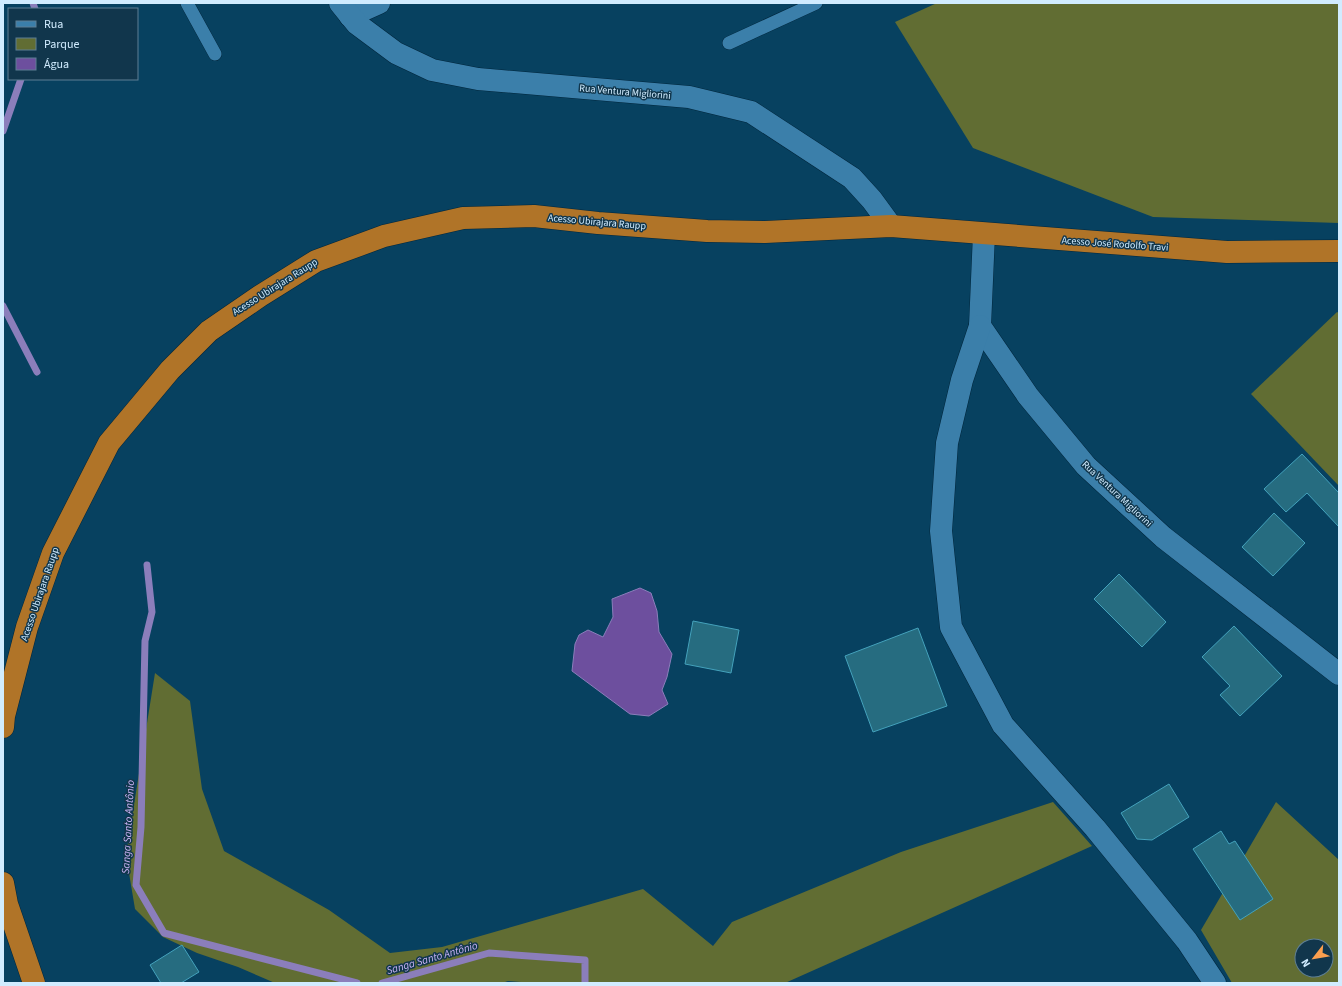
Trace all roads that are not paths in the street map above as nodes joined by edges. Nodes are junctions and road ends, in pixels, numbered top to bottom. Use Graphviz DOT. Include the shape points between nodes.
graph roads {
  1 [pos="187,3"];
  2 [pos="379,3"];
  3 [pos="816,3"];
  4 [pos="345,9"];
  5 [pos="728,43"];
  6 [pos="215,54"];
  7 [pos="891,226"];
  8 [pos="984,234"];
  9 [pos="1339,251"];
  10 [pos="980,326"];
  11 [pos="1339,674"];
  12 [pos="3,727"];
  13 [pos="3,883"];
  14 [pos="34,983"];
  15 [pos="1215,983"];
  1 -- 6 [label="lane"];
  2 -- 4 [label="street"];
  3 -- 5 [label="lane"];
  4 -- 7 [label="street, Rua Ventura Migliorini" via="357,24 396,53 432,70 478,79 689,97 752,112 852,178"];
  7 -- 8 [label="highway, Acesso José Rodolfo Travi"];
  7 -- 12 [label="highway, Acesso Ubirajara Raupp" via="765,232 707,231 534,216 463,218 384,236 316,261 209,331 170,370 109,443 53,553 27,627"];
  8 -- 9 [label="highway, Acesso José Rodolfo Travi" via="1227,252"];
  8 -- 10 [label="street"];
  10 -- 11 [label="street, Rua Ventura Migliorini" via="1028,396 1086,466 1163,537"];
  10 -- 15 [label="street" via="962,380 947,443 941,531 951,627 1003,726 1095,828 1187,941"];
  13 -- 14 [label="highway" via="7,904"];
}
